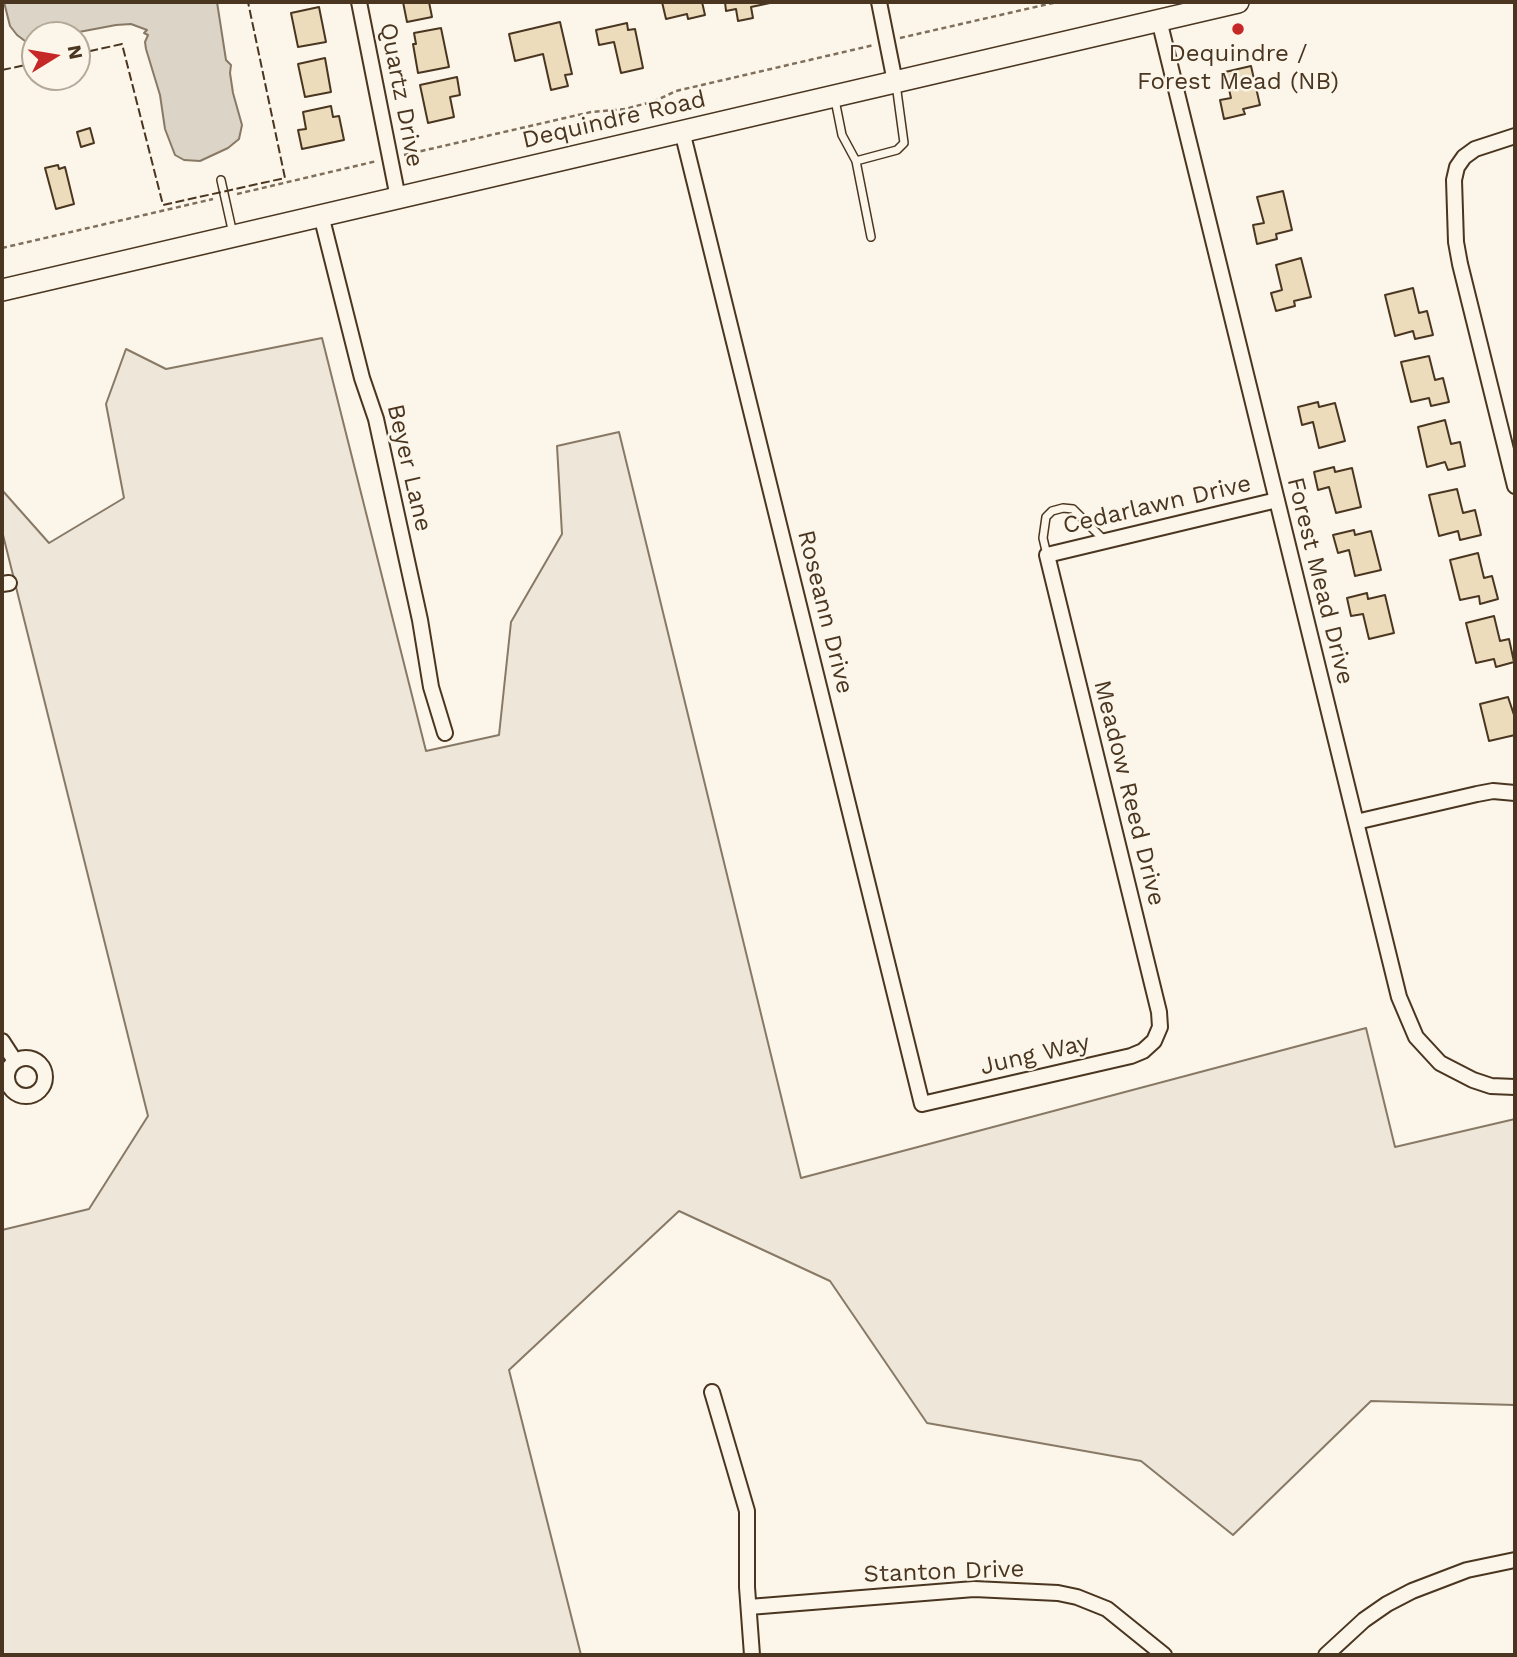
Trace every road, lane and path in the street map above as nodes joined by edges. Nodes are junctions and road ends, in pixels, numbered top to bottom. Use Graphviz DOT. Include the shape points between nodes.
graph roads {
  1 [pos="359,2"];
  2 [pos="879,2"];
  3 [pos="1057,2"];
  4 [pos="1238,2"];
  5 [pos="1188,7"];
  6 [pos="1159,20"];
  7 [pos="900,39"];
  8 [pos="875,44"];
  9 [pos="895,82"];
  10 [pos="834,96"];
  11 [pos="682,131"];
  12 [pos="1515,136"];
  13 [pos="403,155"];
  14 [pos="379,160"];
  15 [pos="856,161"];
  16 [pos="221,180"];
  17 [pos="225,196"];
  18 [pos="398,198"];
  19 [pos="321,215"];
  20 [pos="234,236"];
  21 [pos="871,237"];
  22 [pos="2,248"];
  23 [pos="2,290"];
  24 [pos="1515,486"];
  25 [pos="1277,500"];
  26 [pos="1105,541"];
  27 [pos="1047,555"];
  28 [pos="445,733"];
  29 [pos="1515,793"];
  30 [pos="1356,822"];
  31 [pos="2,1041"];
  32 [pos="1154,1041"];
  33 [pos="15,1061"];
  34 [pos="1515,1087"];
  35 [pos="922,1104"];
  36 [pos="712,1392"];
  37 [pos="1515,1560"];
  38 [pos="748,1607"];
  39 [pos="752,1655"];
  40 [pos="1164,1655"];
  41 [pos="1326,1655"];
  1 -- 18 [label="street, Quartz Drive"];
  2 -- 9 [label="street"];
  3 -- 7 [label="path"];
  4 -- 5 [label="main road, Dequindre Road"];
  5 -- 6 [label="main road, Dequindre Road"];
  6 -- 9 [label="main road, Dequindre Road"];
  6 -- 25 [label="street, Forest Mead Drive"];
  8 -- 13 [label="path" via="676,91 625,109 591,112"];
  9 -- 10 [label="main road, Dequindre Road"];
  9 -- 15 [label="lane" via="904,143 897,150"];
  10 -- 11 [label="main road, Dequindre Road"];
  10 -- 15 [label="lane" via="842,135"];
  11 -- 18 [label="main road, Dequindre Road"];
  11 -- 35 [label="street, Roseann Drive"];
  12 -- 24 [label="street" via="1464,157 1457,167 1454,196 1460,264"];
  14 -- 17 [label="path"];
  15 -- 21 [label="lane"];
  16 -- 17 [label="lane"];
  17 -- 20 [label="lane"];
  17 -- 22 [label="path"];
  18 -- 19 [label="main road, Dequindre Road"];
  19 -- 20 [label="main road, Dequindre Road"];
  19 -- 28 [label="street, Beyer Lane" via="376,419 431,687"];
  20 -- 23 [label="main road, Dequindre Road"];
  25 -- 26 [label="street, Cedarlawn Drive"];
  25 -- 30 [label="street, Forest Mead Drive"];
  26 -- 27 [label="street, Cedarlawn Drive"];
  26 -- 27 [label="lane" via="1073,509 1063,508 1045,517"];
  27 -- 32 [label="street, Meadow Reed Drive" via="1159,1012 1160,1027"];
  29 -- 30 [label="street" via="1468,795"];
  30 -- 34 [label="street, Forest Mead Drive" via="1399,997 1416,1037 1440,1063 1457,1073 1491,1086"];
  31 -- 33 [label="street"];
  32 -- 35 [label="street, Jung Way" via="1131,1056"];
  36 -- 38 [label="street" via="747,1511"];
  37 -- 41 [label="street" via="1467,1570 1412,1591 1364,1620"];
  38 -- 39 [label="street"];
  38 -- 40 [label="street, Stanton Drive" via="974,1589 1058,1593 1107,1609"];
}
